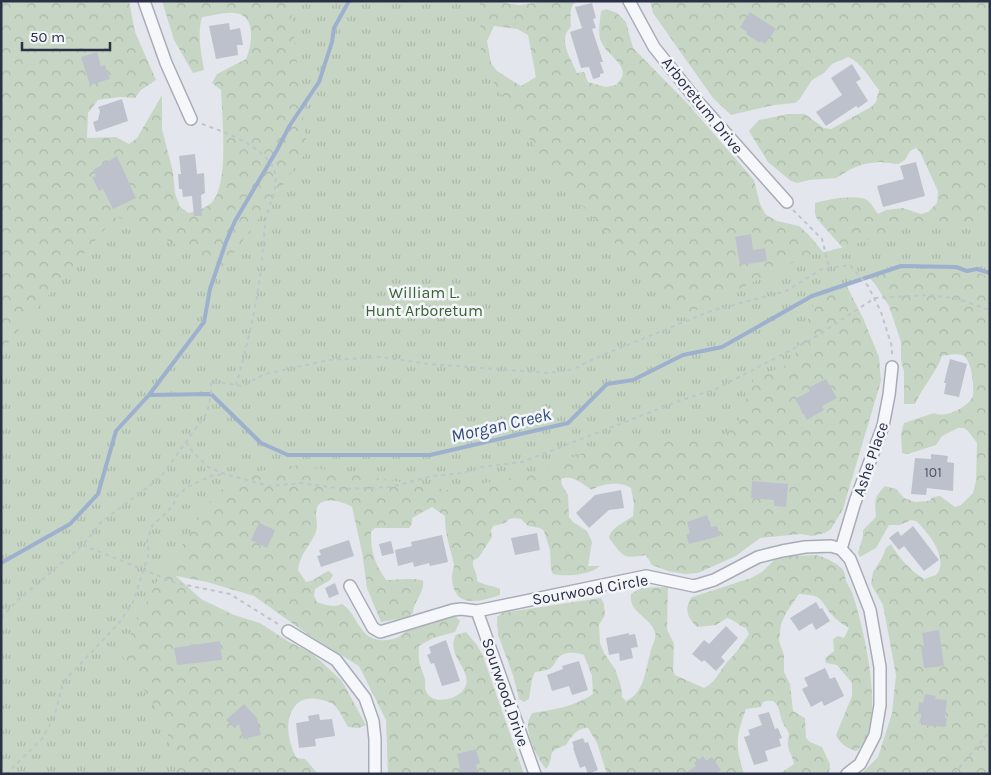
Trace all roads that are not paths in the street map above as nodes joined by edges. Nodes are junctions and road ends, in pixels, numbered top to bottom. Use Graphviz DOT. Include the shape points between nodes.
graph roads {
  1 [pos="144,1"];
  2 [pos="629,1"];
  3 [pos="191,119"];
  4 [pos="787,202"];
  5 [pos="892,367"];
  6 [pos="841,549"];
  7 [pos="350,586"];
  8 [pos="477,610"];
  9 [pos="288,631"];
  10 [pos="375,774"];
  11 [pos="535,774"];
  12 [pos="848,774"];
  1 -- 3 [label="street" via="166,64"];
  2 -- 4 [label="street, Arboretum Drive" via="654,46 698,102"];
  5 -- 6 [label="street, Ashe Place" via="883,426"];
  6 -- 8 [label="street, Sourwood Circle" via="814,546 758,557 714,580 694,586 646,576"];
  6 -- 12 [label="street" via="850,559 870,610 880,667 880,705 875,735 860,764"];
  7 -- 8 [label="street, Sourwood Circle" via="373,628 380,632 453,610"];
  8 -- 11 [label="street, Sourwood Drive"];
  9 -- 10 [label="street" via="336,660 364,698 373,721"];
}
